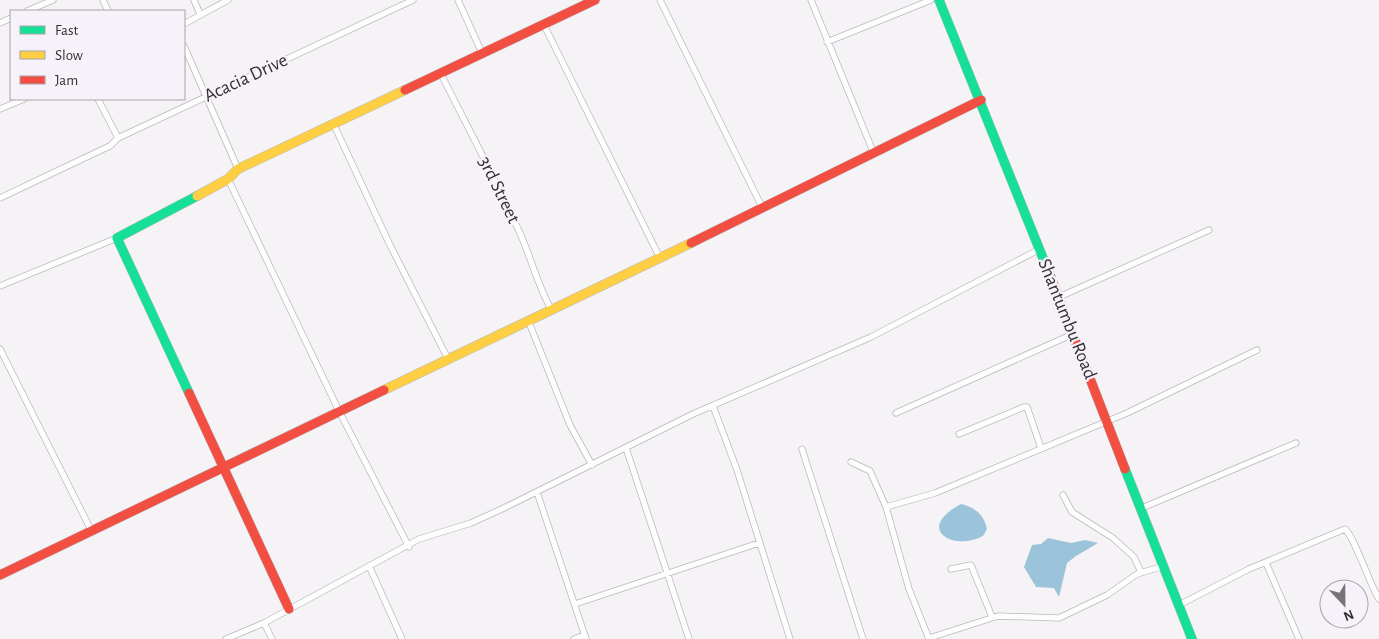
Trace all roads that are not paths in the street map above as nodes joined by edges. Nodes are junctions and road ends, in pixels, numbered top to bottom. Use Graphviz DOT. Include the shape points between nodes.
graph roads {
  1 [pos="53,0"];
  2 [pos="194,0"];
  3 [pos="228,0"];
  4 [pos="413,0"];
  5 [pos="458,0"];
  6 [pos="595,0"];
  7 [pos="660,0"];
  8 [pos="811,0"];
  9 [pos="931,0"];
  10 [pos="939,0"];
  11 [pos="29,10"];
  12 [pos="200,14"];
  13 [pos="185,23"];
  14 [pos="544,25"];
  15 [pos="828,42"];
  16 [pos="185,48"];
  17 [pos="482,53"];
  18 [pos="441,74"];
  19 [pos="206,96"];
  20 [pos="22,100"];
  21 [pos="99,100"];
  22 [pos="981,100"];
  23 [pos="0,109"];
  24 [pos="334,125"];
  25 [pos="118,138"];
  26 [pos="874,154"];
  27 [pos="238,169"];
  28 [pos="228,179"];
  29 [pos="0,198"];
  30 [pos="762,207"];
  31 [pos="1209,230"];
  32 [pos="117,238"];
  33 [pos="1038,250"];
  34 [pos="660,258"];
  35 [pos="0,286"];
  36 [pos="1059,297"];
  37 [pos="550,309"];
  38 [pos="528,320"];
  39 [pos="1073,334"];
  40 [pos="0,349"];
  41 [pos="1257,350"];
  42 [pos="448,359"];
  43 [pos="713,406"];
  44 [pos="339,412"];
  45 [pos="896,413"];
  46 [pos="1108,420"];
  47 [pos="959,434"];
  48 [pos="1296,443"];
  49 [pos="626,448"];
  50 [pos="1041,448"];
  51 [pos="802,449"];
  52 [pos="851,462"];
  53 [pos="592,465"];
  54 [pos="223,466"];
  55 [pos="537,492"];
  56 [pos="1063,495"];
  57 [pos="886,506"];
  58 [pos="1142,508"];
  59 [pos="91,530"];
  60 [pos="759,544"];
  61 [pos="409,547"];
  62 [pos="1266,563"];
  63 [pos="1164,566"];
  64 [pos="370,568"];
  65 [pos="951,569"];
  66 [pos="1141,572"];
  67 [pos="0,575"];
  68 [pos="668,575"];
  69 [pos="1379,599"];
  70 [pos="575,604"];
  71 [pos="1178,605"];
  72 [pos="289,609"];
  73 [pos="992,617"];
  74 [pos="264,623"];
  75 [pos="585,637"];
  76 [pos="226,639"];
  77 [pos="272,639"];
  78 [pos="402,639"];
  79 [pos="574,639"];
  80 [pos="689,639"];
  81 [pos="790,639"];
  82 [pos="863,639"];
  83 [pos="929,639"];
  84 [pos="1192,639"];
  85 [pos="1300,639"];
  1 -- 11 [label="street"];
  2 -- 12 [label="street"];
  3 -- 12 [label="street"];
  4 -- 19 [label="street, Acacia Drive"];
  5 -- 17 [label="street"];
  6 -- 14 [label="street"];
  7 -- 30 [label="street"];
  8 -- 15 [label="street"];
  9 -- 15 [label="street"];
  10 -- 22 [label="street, Shantumbu Road"];
  12 -- 13 [label="street"];
  14 -- 17 [label="street"];
  14 -- 34 [label="street"];
  15 -- 26 [label="street"];
  16 -- 19 [label="street"];
  17 -- 18 [label="street"];
  18 -- 24 [label="street"];
  18 -- 37 [label="street, 3rd Street" via="491,170"];
  19 -- 25 [label="street, Acacia Drive"];
  19 -- 27 [label="street"];
  20 -- 23 [label="street"];
  21 -- 25 [label="street"];
  22 -- 26 [label="street"];
  22 -- 33 [label="street, Shantumbu Road"];
  24 -- 27 [label="street"];
  24 -- 42 [label="street"];
  25 -- 29 [label="street, Acacia Drive" via="110,146"];
  26 -- 30 [label="street"];
  27 -- 28 [label="street"];
  28 -- 32 [label="street"];
  28 -- 44 [label="street"];
  30 -- 34 [label="street"];
  31 -- 36 [label="street"];
  32 -- 35 [label="street"];
  32 -- 54 [label="street"];
  33 -- 36 [label="street, Shantumbu Road"];
  33 -- 43 [label="street" via="870,337"];
  34 -- 37 [label="street"];
  36 -- 39 [label="street, Shantumbu Road"];
  37 -- 38 [label="street"];
  38 -- 42 [label="street"];
  38 -- 53 [label="street" via="570,425"];
  39 -- 45 [label="street"];
  39 -- 46 [label="street, Shantumbu Road"];
  40 -- 59 [label="street"];
  41 -- 46 [label="street"];
  42 -- 44 [label="street"];
  43 -- 49 [label="street"];
  43 -- 60 [label="street" via="737,470"];
  44 -- 54 [label="street"];
  44 -- 61 [label="street"];
  46 -- 50 [label="street"];
  46 -- 58 [label="street, Shantumbu Road"];
  47 -- 50 [label="street" via="1024,407"];
  48 -- 58 [label="street"];
  49 -- 53 [label="street"];
  49 -- 68 [label="street"];
  50 -- 57 [label="street" via="935,493"];
  51 -- 82 [label="street"];
  52 -- 57 [label="street" via="870,471"];
  53 -- 55 [label="street"];
  54 -- 59 [label="street"];
  54 -- 72 [label="street"];
  55 -- 61 [label="street"];
  55 -- 70 [label="street"];
  56 -- 66 [label="street" via="1072,512 1113,538 1134,557"];
  57 -- 83 [label="street" via="909,589"];
  58 -- 63 [label="street, Shantumbu Road"];
  59 -- 67 [label="street"];
  60 -- 68 [label="street"];
  60 -- 81 [label="street"];
  61 -- 64 [label="street"];
  62 -- 69 [label="street" via="1345,529 1351,535"];
  62 -- 71 [label="street"];
  62 -- 85 [label="street"];
  63 -- 66 [label="street"];
  63 -- 71 [label="street, Shantumbu Road"];
  64 -- 72 [label="street"];
  64 -- 78 [label="street"];
  65 -- 73 [label="street" via="971,565"];
  66 -- 73 [label="street" via="1107,595 1059,618"];
  68 -- 70 [label="street"];
  68 -- 80 [label="street"];
  70 -- 75 [label="street"];
  71 -- 84 [label="street, Shantumbu Road"];
  72 -- 74 [label="street"];
  73 -- 83 [label="street"];
  74 -- 76 [label="street"];
  74 -- 77 [label="street"];
  75 -- 79 [label="street"];
}
